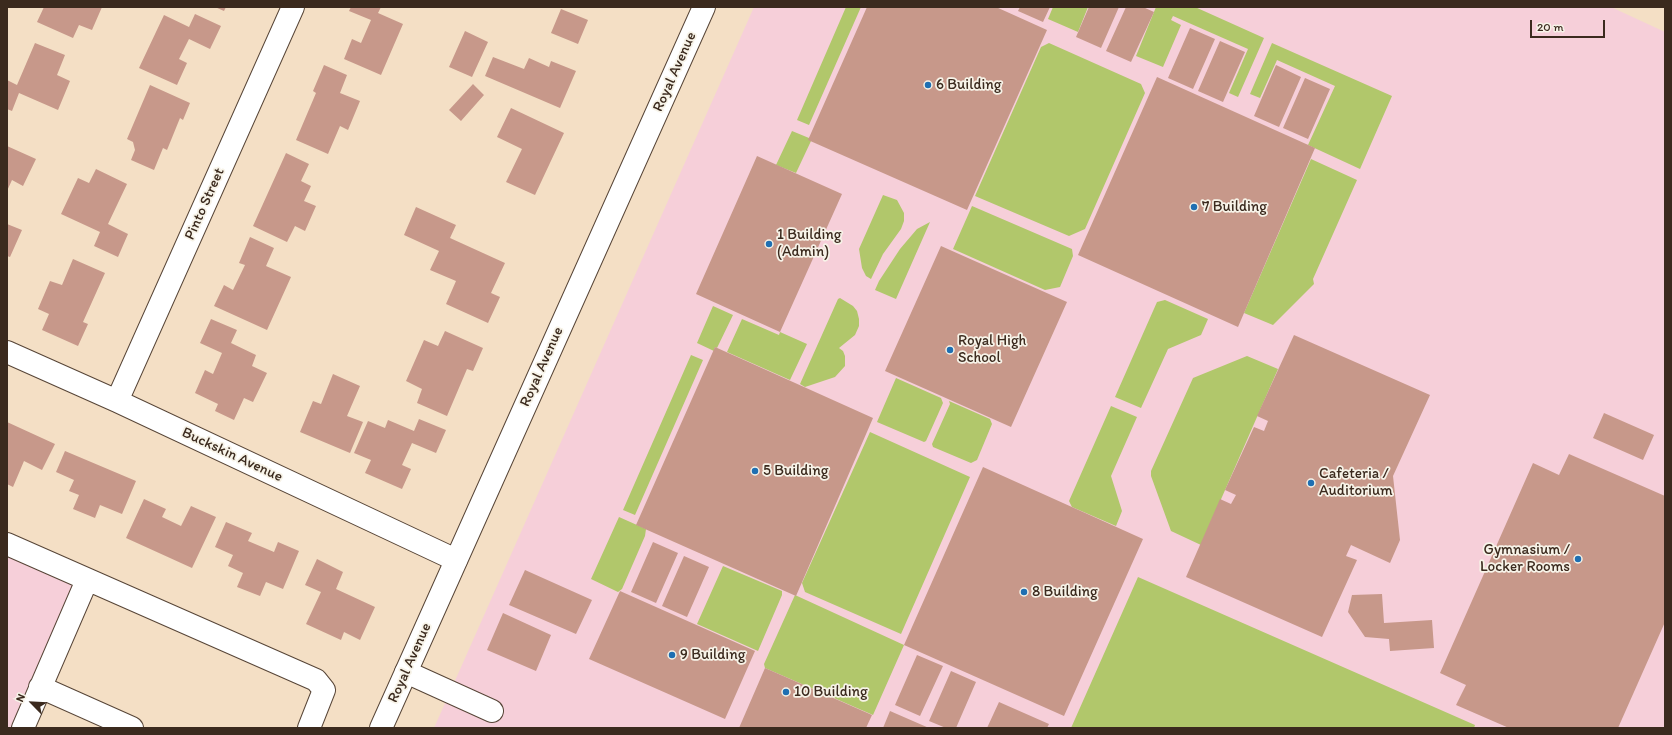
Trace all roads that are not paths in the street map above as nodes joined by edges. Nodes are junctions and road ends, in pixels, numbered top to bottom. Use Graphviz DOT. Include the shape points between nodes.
graph roads {
  1 [pos="293,7"];
  2 [pos="704,7"];
  3 [pos="7,352"];
  4 [pos="117,401"];
  5 [pos="7,544"];
  6 [pos="456,560"];
  7 [pos="87,580"];
  8 [pos="406,672"];
  9 [pos="40,687"];
  10 [pos="492,711"];
  11 [pos="23,728"];
  12 [pos="132,728"];
  13 [pos="309,728"];
  14 [pos="381,728"];
  1 -- 4 [label="street, Pinto Street"];
  2 -- 6 [label="street, Royal Avenue"];
  3 -- 4 [label="street, Buckskin Avenue"];
  4 -- 6 [label="street, Buckskin Avenue"];
  5 -- 7 [label="street"];
  6 -- 8 [label="street, Royal Avenue"];
  7 -- 9 [label="street"];
  7 -- 13 [label="street" via="316,680 324,690"];
  8 -- 10 [label="street"];
  8 -- 14 [label="street, Royal Avenue"];
  9 -- 11 [label="street"];
  9 -- 12 [label="street"];
}
